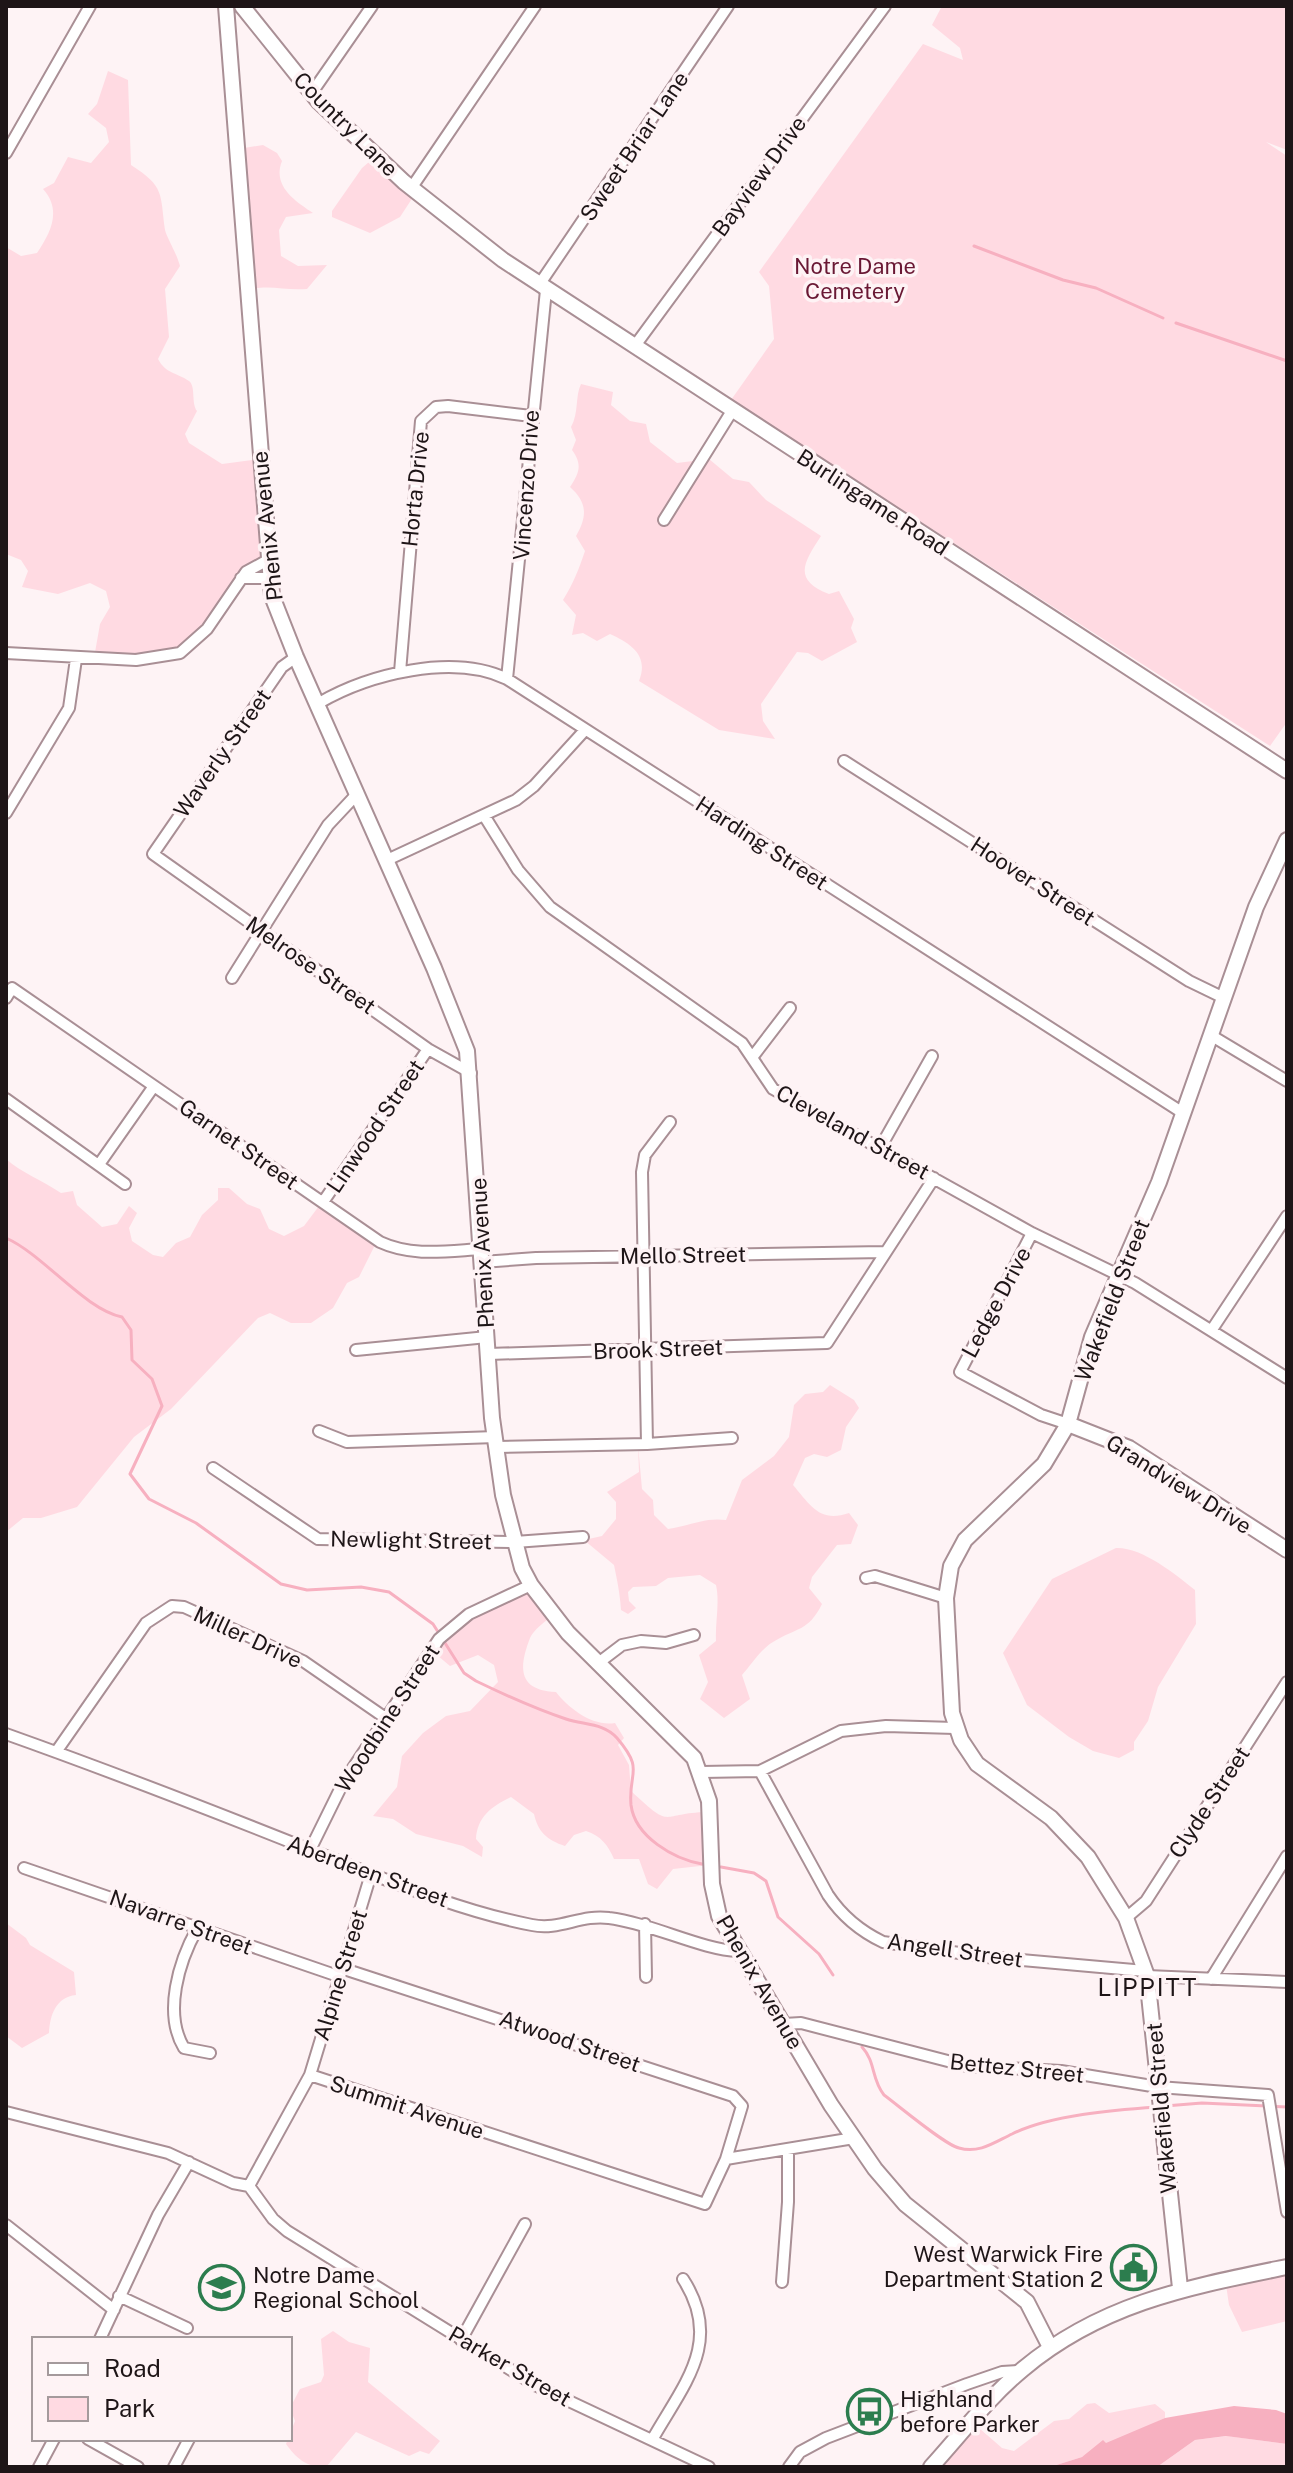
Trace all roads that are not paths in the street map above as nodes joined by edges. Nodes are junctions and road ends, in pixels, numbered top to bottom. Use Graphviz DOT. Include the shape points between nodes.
graph roads {
  1 [pos="90,6"];
  2 [pos="226,6"];
  3 [pos="242,6"];
  4 [pos="372,6"];
  5 [pos="535,6"];
  6 [pos="728,6"];
  7 [pos="885,6"];
  8 [pos="311,94"];
  9 [pos="6,153"];
  10 [pos="412,187"];
  11 [pos="463,229"];
  12 [pos="542,288"];
  13 [pos="634,347"];
  14 [pos="732,411"];
  15 [pos="531,416"];
  16 [pos="664,520"];
  17 [pos="268,560"];
  18 [pos="241,578"];
  19 [pos="271,578"];
  20 [pos="6,653"];
  21 [pos="296,657"];
  22 [pos="76,659"];
  23 [pos="400,672"];
  24 [pos="507,679"];
  25 [pos="319,703"];
  26 [pos="585,730"];
  27 [pos="844,761"];
  28 [pos="1287,771"];
  29 [pos="358,793"];
  30 [pos="6,813"];
  31 [pos="485,817"];
  32 [pos="1287,840"];
  33 [pos="153,854"];
  34 [pos="387,860"];
  35 [pos="259,929"];
  36 [pos="232,978"];
  37 [pos="9,993"];
  38 [pos="1224,998"];
  39 [pos="790,1008"];
  40 [pos="1212,1036"];
  41 [pos="428,1049"];
  42 [pos="754,1055"];
  43 [pos="932,1056"];
  44 [pos="471,1073"];
  45 [pos="1287,1081"];
  46 [pos="154,1086"];
  47 [pos="6,1099"];
  48 [pos="1183,1113"];
  49 [pos="670,1122"];
  50 [pos="880,1148"];
  51 [pos="100,1163"];
  52 [pos="934,1178"];
  53 [pos="125,1184"];
  54 [pos="323,1202"];
  55 [pos="1287,1216"];
  56 [pos="1032,1233"];
  57 [pos="884,1252"];
  58 [pos="481,1256"];
  59 [pos="644,1256"];
  60 [pos="1118,1277"];
  61 [pos="1213,1328"];
  62 [pos="487,1337"];
  63 [pos="356,1350"];
  64 [pos="648,1350"];
  65 [pos="489,1354"];
  66 [pos="1287,1378"];
  67 [pos="1068,1424"];
  68 [pos="319,1431"];
  69 [pos="732,1438"];
  70 [pos="496,1442"];
  71 [pos="647,1444"];
  72 [pos="213,1468"];
  73 [pos="583,1537"];
  74 [pos="515,1542"];
  75 [pos="1287,1550"];
  76 [pos="866,1578"];
  77 [pos="531,1585"];
  78 [pos="946,1598"];
  79 [pos="694,1635"];
  80 [pos="597,1664"];
  81 [pos="1287,1682"];
  82 [pos="387,1719"];
  83 [pos="955,1728"];
  84 [pos="6,1734"];
  85 [pos="56,1752"];
  86 [pos="760,1771"];
  87 [pos="702,1772"];
  88 [pos="310,1850"];
  89 [pos="1287,1856"];
  90 [pos="24,1868"];
  91 [pos="371,1874"];
  92 [pos="1126,1918"];
  93 [pos="645,1924"];
  94 [pos="197,1929"];
  95 [pos="738,1951"];
  96 [pos="339,1972"];
  97 [pos="1146,1973"];
  98 [pos="646,1977"];
  99 [pos="1211,1979"];
  100 [pos="1287,1982"];
  101 [pos="784,2024"];
  102 [pos="210,2053"];
  103 [pos="310,2075"];
  104 [pos="1158,2087"];
  105 [pos="6,2112"];
  106 [pos="854,2138"];
  107 [pos="788,2150"];
  108 [pos="726,2159"];
  109 [pos="189,2162"];
  110 [pos="249,2186"];
  111 [pos="1287,2212"];
  112 [pos="525,2224"];
  113 [pos="6,2225"];
  114 [pos="1287,2267"];
  115 [pos="683,2279"];
  116 [pos="782,2282"];
  117 [pos="1180,2288"];
  118 [pos="119,2296"];
  119 [pos="114,2310"];
  120 [pos="187,2328"];
  121 [pos="101,2337"];
  122 [pos="461,2340"];
  123 [pos="1050,2347"];
  124 [pos="1020,2371"];
  125 [pos="652,2440"];
  126 [pos="53,2441"];
  127 [pos="92,2441"];
  128 [pos="188,2441"];
  129 [pos="39,2467"];
  130 [pos="138,2467"];
  131 [pos="174,2467"];
  132 [pos="709,2467"];
  133 [pos="789,2467"];
  134 [pos="931,2467"];
  1 -- 9 [label="street"];
  2 -- 17 [label="street, Phenix Avenue"];
  3 -- 8 [label="street, Country Lane"];
  4 -- 8 [label="street"];
  5 -- 10 [label="street"];
  6 -- 12 [label="street, Sweet Briar Lane"];
  7 -- 13 [label="street, Bayview Drive"];
  8 -- 10 [label="street, Country Lane"];
  10 -- 11 [label="street, Country Lane"];
  11 -- 12 [label="street, Burlingame Road"];
  12 -- 13 [label="street, Burlingame Road"];
  12 -- 15 [label="street, Vincenzo Drive"];
  13 -- 14 [label="street, Burlingame Road"];
  14 -- 16 [label="street"];
  14 -- 28 [label="street, Burlingame Road"];
  15 -- 23 [label="street, Horta Drive" via="448,406 436,407 421,421"];
  15 -- 24 [label="street, Vincenzo Drive"];
  17 -- 18 [label="street"];
  17 -- 19 [label="street, Phenix Avenue"];
  18 -- 19 [label="street"];
  18 -- 22 [label="street" via="207,629 180,653 151,660"];
  19 -- 21 [label="street, Phenix Avenue" via="277,613"];
  20 -- 22 [label="street"];
  21 -- 25 [label="street, Phenix Avenue"];
  21 -- 33 [label="street, Waverly Street" via="282,667"];
  22 -- 30 [label="street" via="69,708"];
  23 -- 24 [label="street, Harding Street" via="475,668"];
  23 -- 25 [label="street, Harding Street" via="345,688"];
  24 -- 26 [label="street, Harding Street"];
  25 -- 29 [label="street, Phenix Avenue"];
  26 -- 31 [label="street" via="526,793"];
  26 -- 48 [label="street, Harding Street"];
  27 -- 38 [label="street, Hoover Street" via="1189,981"];
  29 -- 34 [label="street, Phenix Avenue"];
  29 -- 35 [label="street" via="328,825"];
  31 -- 34 [label="street"];
  31 -- 42 [label="street, Cleveland Street" via="518,870 550,907"];
  32 -- 38 [label="street, Wakefield Street" via="1268,875"];
  33 -- 35 [label="street, Melrose Street"];
  34 -- 44 [label="street, Phenix Avenue" via="452,1010"];
  35 -- 36 [label="street"];
  35 -- 41 [label="street, Melrose Street"];
  37 -- 46 [label="street, Garnet Street"];
  38 -- 40 [label="street, Wakefield Street"];
  39 -- 42 [label="street"];
  40 -- 45 [label="street"];
  40 -- 48 [label="street, Wakefield Street"];
  41 -- 44 [label="street, Melrose Street"];
  41 -- 54 [label="street, Linwood Street"];
  42 -- 50 [label="street, Cleveland Street" via="773,1089"];
  43 -- 50 [label="street"];
  44 -- 58 [label="street, Phenix Avenue"];
  46 -- 51 [label="street"];
  46 -- 54 [label="street, Garnet Street"];
  47 -- 51 [label="street"];
  48 -- 60 [label="street, Wakefield Street"];
  49 -- 59 [label="street" via="643,1161"];
  50 -- 52 [label="street, Cleveland Street"];
  51 -- 53 [label="street"];
  52 -- 56 [label="street, Cleveland Street"];
  52 -- 57 [label="street"];
  54 -- 58 [label="street, Garnet Street" via="380,1242 401,1250"];
  55 -- 61 [label="street"];
  56 -- 60 [label="street, Cleveland Street"];
  56 -- 67 [label="street, Ledge Drive" via="960,1372"];
  57 -- 59 [label="street, Mello Street"];
  57 -- 64 [label="street, Brook Street" via="827,1343"];
  58 -- 59 [label="street, Mello Street"];
  58 -- 62 [label="street, Phenix Avenue"];
  59 -- 64 [label="street"];
  60 -- 61 [label="street, Cleveland Street"];
  60 -- 67 [label="street, Wakefield Street" via="1092,1337"];
  61 -- 66 [label="street, Cleveland Street"];
  62 -- 63 [label="street"];
  62 -- 65 [label="street, Phenix Avenue"];
  64 -- 65 [label="street, Brook Street"];
  64 -- 71 [label="street"];
  65 -- 70 [label="street, Phenix Avenue"];
  67 -- 75 [label="street, Grandview Drive" via="1129,1448"];
  67 -- 78 [label="street, Wakefield Street" via="1044,1464 965,1540 951,1566"];
  68 -- 70 [label="street" via="347,1442"];
  69 -- 71 [label="street"];
  70 -- 71 [label="street"];
  70 -- 74 [label="street, Phenix Avenue"];
  72 -- 74 [label="street, Newlight Street" via="318,1539"];
  73 -- 74 [label="street, Newlight Street"];
  74 -- 77 [label="street, Phenix Avenue"];
  76 -- 78 [label="street" via="875,1576"];
  77 -- 80 [label="street, Phenix Avenue"];
  77 -- 82 [label="street, Woodbine Street" via="469,1614 445,1633"];
  78 -- 83 [label="street, Wakefield Street"];
  79 -- 80 [label="street" via="666,1643 622,1645"];
  80 -- 87 [label="street, Phenix Avenue" via="694,1758"];
  81 -- 92 [label="street, Clyde Street" via="1146,1901"];
  82 -- 85 [label="street, Miller Drive" via="303,1661 172,1606 156,1614"];
  82 -- 88 [label="street, Woodbine Street" via="329,1806"];
  83 -- 86 [label="street" via="841,1731"];
  83 -- 92 [label="street, Wakefield Street" via="977,1764 1071,1837"];
  84 -- 85 [label="street, Aberdeen Street"];
  85 -- 88 [label="street, Aberdeen Street"];
  86 -- 87 [label="street"];
  86 -- 97 [label="street, Angell Street" via="833,1902 869,1935 987,1957"];
  87 -- 95 [label="street, Phenix Avenue" via="715,1898"];
  88 -- 91 [label="street, Aberdeen Street"];
  89 -- 99 [label="street"];
  90 -- 94 [label="street, Navarre Street"];
  91 -- 93 [label="street, Aberdeen Street" via="533,1926 548,1928 584,1917"];
  91 -- 96 [label="street, Alpine Street"];
  92 -- 97 [label="street, Wakefield Street"];
  93 -- 95 [label="street, Aberdeen Street" via="723,1951"];
  93 -- 98 [label="street"];
  94 -- 96 [label="street, Navarre Street"];
  94 -- 102 [label="street" via="179,1966 175,2007 184,2048"];
  95 -- 101 [label="street, Phenix Avenue"];
  96 -- 103 [label="street, Alpine Street"];
  96 -- 108 [label="street, Atwood Street" via="733,2096 742,2106"];
  97 -- 99 [label="street, Angell Street"];
  97 -- 104 [label="street, Wakefield Street"];
  99 -- 100 [label="street, Angell Street"];
  101 -- 104 [label="street, Bettez Street" via="801,2023 947,2063 1061,2071"];
  101 -- 106 [label="street, Phenix Avenue"];
  103 -- 108 [label="street, Summit Avenue" via="705,2204"];
  103 -- 110 [label="street, Summit Avenue"];
  104 -- 111 [label="street, Bettez Street" via="1268,2095"];
  104 -- 117 [label="street, Wakefield Street"];
  105 -- 109 [label="street"];
  106 -- 107 [label="street"];
  106 -- 123 [label="street, Phenix Avenue" via="905,2204 1027,2302"];
  107 -- 108 [label="street"];
  107 -- 116 [label="street"];
  109 -- 110 [label="street"];
  109 -- 118 [label="street"];
  110 -- 122 [label="street, Parker Street" via="287,2231"];
  112 -- 122 [label="street"];
  113 -- 119 [label="street"];
  114 -- 117 [label="street"];
  115 -- 125 [label="street" via="695,2296 700,2354"];
  117 -- 123 [label="street" via="1103,2317"];
  118 -- 119 [label="street"];
  118 -- 120 [label="street"];
  119 -- 121 [label="street"];
  122 -- 125 [label="street, Parker Street" via="537,2386"];
  123 -- 124 [label="street"];
  124 -- 133 [label="street" via="967,2384 826,2438 800,2452"];
  124 -- 134 [label="street"];
  125 -- 132 [label="street, Parker Street"];
  126 -- 129 [label="street"];
  127 -- 130 [label="street"];
  128 -- 131 [label="street"];
}
